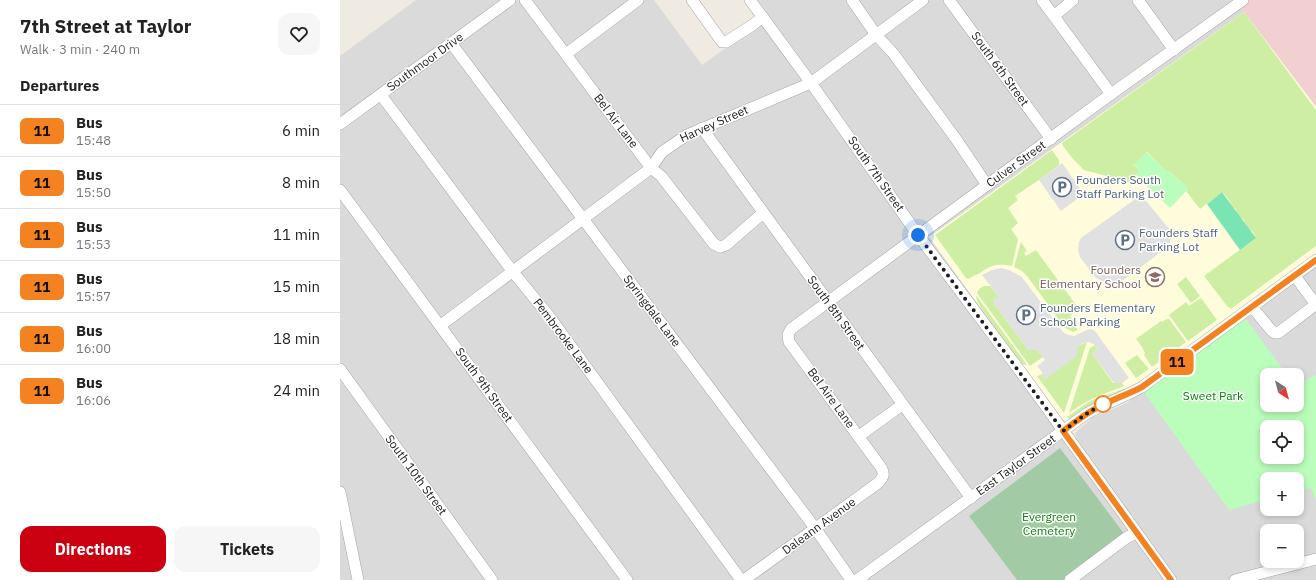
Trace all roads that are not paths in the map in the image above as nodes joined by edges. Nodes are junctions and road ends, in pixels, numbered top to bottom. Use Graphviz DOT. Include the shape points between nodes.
graph roads {
  1 [pos="510,0"];
  2 [pos="525,0"];
  3 [pos="638,0"];
  4 [pos="692,0"];
  5 [pos="750,0"];
  6 [pos="852,0"];
  7 [pos="923,0"];
  8 [pos="949,0"];
  9 [pos="1042,0"];
  10 [pos="1073,0"];
  11 [pos="1138,0"];
  12 [pos="1236,2"];
  13 [pos="1054,16"];
  14 [pos="763,17"];
  15 [pos="876,35"];
  16 [pos="451,43"];
  17 [pos="1174,50"];
  18 [pos="566,54"];
  19 [pos="811,83"];
  20 [pos="1111,94"];
  21 [pos="381,95"];
  22 [pos="340,124"];
  23 [pos="702,128"];
  24 [pos="1051,139"];
  25 [pos="651,168"];
  26 [pos="987,185"];
  27 [pos="340,190"];
  28 [pos="764,213"];
  29 [pos="584,219"];
  30 [pos="918,235"];
  31 [pos="1316,260"];
  32 [pos="513,272"];
  33 [pos="1295,276"];
  34 [pos="828,302"];
  35 [pos="1252,307"];
  36 [pos="441,325"];
  37 [pos="791,329"];
  38 [pos="340,369"];
  39 [pos="902,405"];
  40 [pos="1063,431"];
  41 [pos="859,436"];
  42 [pos="880,466"];
  43 [pos="340,492"];
  44 [pos="971,498"];
  45 [pos="815,528"];
  46 [pos="1136,533"];
  47 [pos="1316,559"];
  48 [pos="1266,576"];
  49 [pos="358,580"];
  50 [pos="492,580"];
  51 [pos="628,580"];
  52 [pos="741,580"];
  53 [pos="744,580"];
  54 [pos="851,580"];
  55 [pos="857,580"];
  56 [pos="1070,580"];
  57 [pos="1171,580"];
  58 [pos="1235,580"];
  1 -- 16 [label="street, Southmoor Drive"];
  2 -- 18 [label="street, Bel Air Lane"];
  3 -- 18 [label="street"];
  4 -- 14 [label="street" via="722,42 726,42"];
  5 -- 14 [label="street, South 7th Street"];
  6 -- 15 [label="street"];
  7 -- 15 [label="street, Harvey Street"];
  8 -- 24 [label="street, South 6th Street"];
  9 -- 13 [label="street"];
  10 -- 13 [label="street"];
  11 -- 17 [label="street"];
  12 -- 17 [label="street, Culver Street"];
  13 -- 20 [label="street"];
  14 -- 19 [label="street, South 7th Street"];
  15 -- 19 [label="street, Harvey Street"];
  15 -- 26 [label="street" via="892,53"];
  16 -- 21 [label="street, Southmoor Drive"];
  16 -- 29 [label="street, Springdale Lane"];
  17 -- 20 [label="street, Culver Street"];
  18 -- 25 [label="street, Bel Air Lane"];
  19 -- 23 [label="street, Harvey Street"];
  19 -- 30 [label="street, South 7th Street"];
  20 -- 24 [label="street, Culver Street"];
  21 -- 22 [label="street, Southmoor Drive"];
  21 -- 32 [label="street, Pembrooke Lane"];
  23 -- 25 [label="street, Harvey Street" via="687,134 668,147"];
  23 -- 28 [label="street, South 8th Street"];
  24 -- 26 [label="street, Culver Street"];
  25 -- 28 [label="street, Bel Air Lane" via="661,176 717,247 726,245"];
  25 -- 29 [label="street, Harvey Street"];
  26 -- 30 [label="street, Culver Street"];
  27 -- 36 [label="street, South 9th Street"];
  28 -- 34 [label="street, South 8th Street"];
  29 -- 32 [label="street, Harvey Street"];
  29 -- 45 [label="street, Springdale Lane"];
  30 -- 34 [label="street, Culver Street"];
  30 -- 40 [label="street, South 7th Street"];
  31 -- 33 [label="street, East Taylor Street"];
  32 -- 36 [label="street, Harvey Street"];
  32 -- 52 [label="street, Pembrooke Lane" via="549,316"];
  33 -- 35 [label="street, East Taylor Street"];
  33 -- 35 [label="street" via="1314,302 1314,306 1278,333 1271,330"];
  34 -- 37 [label="street, Culver Street"];
  34 -- 39 [label="street, South 8th Street"];
  35 -- 40 [label="street, East Taylor Street" via="1142,387 1103,404"];
  36 -- 51 [label="street, South 9th Street"];
  37 -- 41 [label="street, Bel Aire Lane" via="788,335 790,342"];
  38 -- 50 [label="street, South 10th Street"];
  39 -- 41 [label="street"];
  39 -- 44 [label="street, South 8th Street"];
  40 -- 44 [label="street, East Taylor Street"];
  40 -- 46 [label="street, South 7th Street"];
  41 -- 42 [label="street, Bel Aire Lane"];
  42 -- 45 [label="street, Daleann Avenue" via="884,473 878,483"];
  43 -- 49 [label="street"];
  44 -- 55 [label="street, East Taylor Street"];
  45 -- 53 [label="street, Daleann Avenue"];
  45 -- 54 [label="street, Springdale Lane"];
  46 -- 56 [label="street"];
  46 -- 57 [label="street, South 7th Street"];
  47 -- 48 [label="street"];
  48 -- 58 [label="street"];
}
